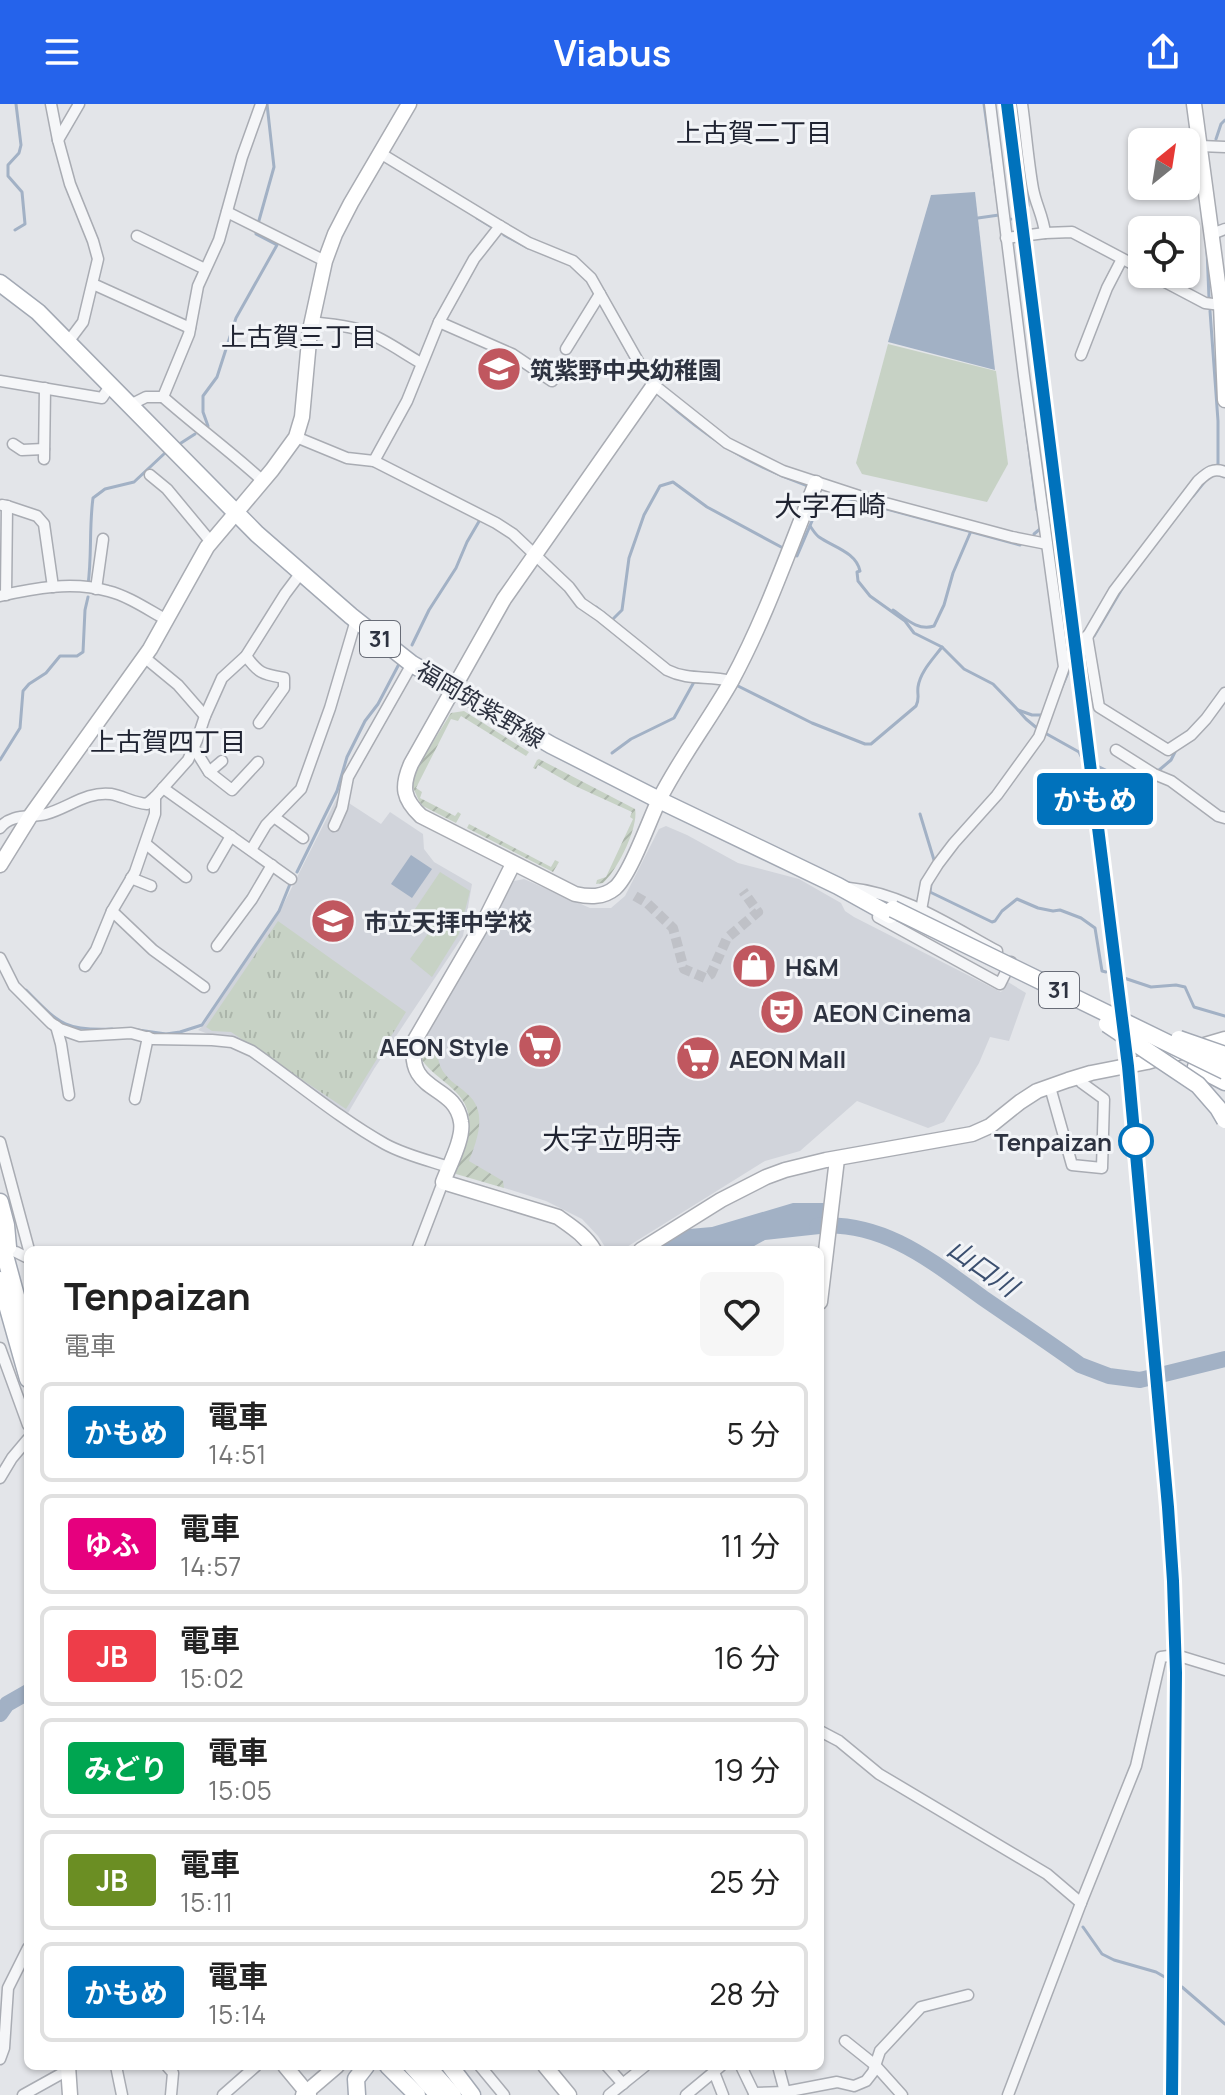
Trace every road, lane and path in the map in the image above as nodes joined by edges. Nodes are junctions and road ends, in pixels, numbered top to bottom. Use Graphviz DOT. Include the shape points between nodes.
graph roads {
  1 [pos="51,104"];
  2 [pos="79,104"];
  3 [pos="261,104"];
  4 [pos="409,104"];
  5 [pos="990,104"];
  6 [pos="1022,104"];
  7 [pos="1194,104"];
  8 [pos="1197,128"];
  9 [pos="58,140"];
  10 [pos="1200,146"];
  11 [pos="1225,147"];
  12 [pos="380,153"];
  13 [pos="227,212"];
  14 [pos="500,226"];
  15 [pos="1218,232"];
  16 [pos="1045,233"];
  17 [pos="137,236"];
  18 [pos="1006,238"];
  19 [pos="1122,259"];
  20 [pos="325,261"];
  21 [pos="1128,262"];
  22 [pos="205,269"];
  23 [pos="0,283"];
  24 [pos="93,284"];
  25 [pos="1177,288"];
  26 [pos="600,294"];
  27 [pos="1223,308"];
  28 [pos="311,322"];
  29 [pos="439,322"];
  30 [pos="190,328"];
  31 [pos="68,342"];
  32 [pos="566,349"];
  33 [pos="1081,355"];
  34 [pos="421,363"];
  35 [pos="0,381"];
  36 [pos="552,381"];
  37 [pos="654,385"];
  38 [pos="110,386"];
  39 [pos="45,388"];
  40 [pos="163,397"];
  41 [pos="1225,400"];
  42 [pos="130,405"];
  43 [pos="296,437"];
  44 [pos="13,444"];
  45 [pos="374,461"];
  46 [pos="1225,472"];
  47 [pos="150,475"];
  48 [pos="263,481"];
  49 [pos="816,483"];
  50 [pos="3,506"];
  51 [pos="236,513"];
  52 [pos="103,539"];
  53 [pos="211,542"];
  54 [pos="1047,544"];
  55 [pos="534,555"];
  56 [pos="4,559"];
  57 [pos="300,574"];
  58 [pos="53,587"];
  59 [pos="96,589"];
  60 [pos="3,596"];
  61 [pos="165,619"];
  62 [pos="356,620"];
  63 [pos="1087,636"];
  64 [pos="246,656"];
  65 [pos="144,657"];
  66 [pos="1064,658"];
  67 [pos="412,664"];
  68 [pos="731,681"];
  69 [pos="455,689"];
  70 [pos="1225,693"];
  71 [pos="205,716"];
  72 [pos="259,723"];
  73 [pos="194,748"];
  74 [pos="1116,750"];
  75 [pos="222,761"];
  76 [pos="258,762"];
  77 [pos="209,772"];
  78 [pos="163,788"];
  79 [pos="155,797"];
  80 [pos="659,800"];
  81 [pos="31,815"];
  82 [pos="274,817"];
  83 [pos="1225,818"];
  84 [pos="334,826"];
  85 [pos="0,828"];
  86 [pos="231,836"];
  87 [pos="303,838"];
  88 [pos="146,844"];
  89 [pos="251,850"];
  90 [pos="513,864"];
  91 [pos="0,865"];
  92 [pos="272,865"];
  93 [pos="213,867"];
  94 [pos="186,877"];
  95 [pos="131,878"];
  96 [pos="291,879"];
  97 [pos="151,886"];
  98 [pos="845,889"];
  99 [pos="921,910"];
  100 [pos="112,911"];
  101 [pos="891,912"];
  102 [pos="217,946"];
  103 [pos="0,958"];
  104 [pos="85,966"];
  105 [pos="204,987"];
  106 [pos="1077,999"];
  107 [pos="1107,1024"];
  108 [pos="56,1026"];
  109 [pos="148,1037"];
  110 [pos="1225,1039"];
  111 [pos="1225,1055"];
  112 [pos="1225,1071"];
  113 [pos="1077,1077"];
  114 [pos="1225,1082"];
  115 [pos="1050,1087"];
  116 [pos="69,1095"];
  117 [pos="135,1099"];
  118 [pos="1225,1120"];
  119 [pos="0,1142"];
  120 [pos="837,1159"];
  121 [pos="449,1167"];
  122 [pos="443,1182"];
  123 [pos="0,1202"];
  124 [pos="0,1237"];
  125 [pos="28,1246"];
  126 [pos="419,1246"];
  127 [pos="592,1246"];
  128 [pos="647,1246"];
  129 [pos="16,1252"];
  130 [pos="24,1256"];
  131 [pos="824,1273"];
  132 [pos="5,1276"];
  133 [pos="0,1311"];
  134 [pos="23,1344"];
  135 [pos="0,1348"];
  136 [pos="24,1414"];
  137 [pos="24,1444"];
  138 [pos="0,1478"];
  139 [pos="1225,1670"];
  140 [pos="824,1733"];
  141 [pos="1081,1903"];
  142 [pos="24,1958"];
  143 [pos="968,1995"];
  144 [pos="845,2041"];
  145 [pos="0,2059"];
  146 [pos="875,2065"];
  147 [pos="65,2070"];
  148 [pos="68,2070"];
  149 [pos="117,2070"];
  150 [pos="174,2070"];
  151 [pos="251,2070"];
  152 [pos="288,2070"];
  153 [pos="333,2070"];
  154 [pos="363,2070"];
  155 [pos="392,2070"];
  156 [pos="416,2070"];
  157 [pos="431,2070"];
  158 [pos="453,2070"];
  159 [pos="483,2070"];
  160 [pos="548,2070"];
  161 [pos="611,2070"];
  162 [pos="640,2070"];
  163 [pos="716,2070"];
  164 [pos="717,2070"];
  165 [pos="743,2070"];
  166 [pos="779,2070"];
  167 [pos="623,2084"];
  168 [pos="785,2092"];
  169 [pos="306,2094"];
  170 [pos="755,2094"];
  171 [pos="23,2095"];
  172 [pos="70,2095"];
  173 [pos="122,2095"];
  174 [pos="171,2095"];
  175 [pos="223,2095"];
  176 [pos="357,2095"];
  177 [pos="417,2095"];
  178 [pos="438,2095"];
  179 [pos="453,2095"];
  180 [pos="472,2095"];
  181 [pos="504,2095"];
  182 [pos="569,2095"];
  183 [pos="609,2095"];
  184 [pos="686,2095"];
  185 [pos="723,2095"];
  186 [pos="902,2095"];
  187 [pos="1008,2095"];
  1 -- 9 [label="street"];
  2 -- 9 [label="street"];
  3 -- 13 [label="street"];
  4 -- 12 [label="street"];
  5 -- 18 [label="street"];
  6 -- 16 [label="street" via="1033,189"];
  7 -- 8 [label="street"];
  9 -- 24 [label="street" via="98,259"];
  10 -- 11 [label="street"];
  10 -- 15 [label="street"];
  12 -- 14 [label="street"];
  12 -- 20 [label="street"];
  13 -- 20 [label="street"];
  13 -- 22 [label="street"];
  14 -- 26 [label="street" via="573,261"];
  14 -- 29 [label="street" via="474,259"];
  15 -- 27 [label="street"];
  16 -- 18 [label="street"];
  16 -- 19 [label="street" via="1072,232"];
  17 -- 22 [label="street"];
  18 -- 54 [label="street"];
  19 -- 21 [label="street"];
  19 -- 33 [label="street"];
  20 -- 28 [label="street"];
  22 -- 30 [label="street"];
  23 -- 31 [label="main road, 福岡筑紫野線 / 31"];
  24 -- 30 [label="street"];
  24 -- 31 [label="street" via="83,322"];
  25 -- 27 [label="street"];
  26 -- 32 [label="street"];
  26 -- 37 [label="street"];
  27 -- 41 [label="street"];
  28 -- 34 [label="street" via="358,329"];
  28 -- 43 [label="street"];
  29 -- 34 [label="street"];
  29 -- 36 [label="street" via="512,354"];
  30 -- 40 [label="street"];
  31 -- 38 [label="main road, 福岡筑紫野線 / 31"];
  34 -- 45 [label="street"];
  35 -- 39 [label="street"];
  37 -- 49 [label="street" via="727,443"];
  37 -- 55 [label="street"];
  38 -- 39 [label="street" via="102,398"];
  38 -- 42 [label="main road, 福岡筑紫野線 / 31"];
  39 -- 44 [label="street" via="44,454"];
  40 -- 42 [label="street" via="146,397"];
  40 -- 48 [label="street"];
  42 -- 51 [label="main road, 福岡筑紫野線 / 31"];
  43 -- 45 [label="street" via="347,458"];
  43 -- 48 [label="street"];
  45 -- 55 [label="street" via="496,523"];
  46 -- 63 [label="street" via="1208,471 1198,481 1114,591"];
  47 -- 53 [label="street"];
  48 -- 51 [label="street"];
  49 -- 54 [label="street"];
  49 -- 68 [label="street"];
  50 -- 56 [label="street"];
  50 -- 58 [label="street" via="37,516 44,524"];
  51 -- 53 [label="street"];
  51 -- 57 [label="main road, 福岡筑紫野線 / 31"];
  52 -- 59 [label="street"];
  53 -- 61 [label="street"];
  54 -- 66 [label="street"];
  55 -- 68 [label="street" via="581,603 667,670 693,679"];
  55 -- 69 [label="street"];
  56 -- 60 [label="street"];
  57 -- 62 [label="main road, 福岡筑紫野線 / 31"];
  57 -- 64 [label="street"];
  58 -- 59 [label="street"];
  58 -- 60 [label="street"];
  59 -- 61 [label="street"];
  61 -- 65 [label="street"];
  62 -- 67 [label="main road, 福岡筑紫野線 / 31"];
  62 -- 82 [label="street" via="301,789"];
  63 -- 66 [label="street" via="1079,651"];
  63 -- 70 [label="street" via="1099,707 1168,750 1191,735"];
  64 -- 71 [label="street" via="222,678"];
  64 -- 72 [label="street" via="257,671 284,678 284,688"];
  65 -- 71 [label="street"];
  65 -- 81 [label="street"];
  66 -- 99 [label="street" via="1039,737 938,864 926,883"];
  67 -- 69 [label="main road, 福岡筑紫野線 / 31"];
  67 -- 84 [label="street" via="348,777"];
  68 -- 80 [label="street"];
  69 -- 80 [label="main road, 福岡筑紫野線 / 31"];
  69 -- 90 [label="street" via="406,776 407,800 421,816"];
  71 -- 73 [label="street"];
  73 -- 77 [label="street"];
  73 -- 78 [label="street"];
  74 -- 83 [label="street"];
  75 -- 77 [label="street"];
  76 -- 77 [label="street" via="232,790"];
  78 -- 79 [label="street"];
  78 -- 86 [label="street"];
  79 -- 81 [label="street" via="147,804 110,794 86,797 44,815"];
  79 -- 88 [label="street"];
  80 -- 90 [label="street" via="621,880 604,895 575,894"];
  80 -- 98 [label="main road, 福岡筑紫野線 / 31"];
  81 -- 85 [label="street"];
  81 -- 91 [label="street"];
  82 -- 87 [label="street"];
  82 -- 89 [label="street"];
  86 -- 89 [label="street"];
  86 -- 93 [label="street"];
  88 -- 94 [label="street"];
  88 -- 95 [label="street"];
  89 -- 92 [label="street"];
  90 -- 121 [label="street" via="415,1040 414,1068 448,1098 461,1120"];
  92 -- 96 [label="street"];
  92 -- 102 [label="street"];
  95 -- 97 [label="street"];
  95 -- 100 [label="street"];
  98 -- 99 [label="street" via="872,890"];
  98 -- 99 [label="street" via="860,907 1000,984 1012,960"];
  98 -- 101 [label="main road, 福岡筑紫野線 / 31"];
  100 -- 104 [label="street"];
  100 -- 105 [label="street"];
  101 -- 106 [label="main road, 福岡筑紫野線 / 31, bridge"];
  101 -- 107 [label="main road, 福岡筑紫野線 / 31"];
  103 -- 108 [label="street" via="14,986"];
  106 -- 111 [label="main road, bridge"];
  106 -- 112 [label="main road, 福岡筑紫野線 / 31, bridge"];
  107 -- 114 [label="main road, 福岡筑紫野線 / 31, bridge"];
  107 -- 118 [label="main road, bridge" via="1198,1085"];
  108 -- 109 [label="street" via="80,1036"];
  108 -- 116 [label="street"];
  109 -- 117 [label="street"];
  109 -- 121 [label="street" via="232,1042 387,1145"];
  110 -- 113 [label="street"];
  113 -- 115 [label="street"];
  113 -- 115 [label="street" via="1104,1099 1102,1168 1072,1165"];
  115 -- 120 [label="street" via="972,1134"];
  119 -- 125 [label="street"];
  120 -- 128 [label="street" via="766,1177"];
  120 -- 131 [label="street"];
  121 -- 122 [label="street"];
  122 -- 126 [label="street"];
  122 -- 127 [label="street" via="558,1217"];
  123 -- 132 [label="main road" via="6,1225"];
  124 -- 132 [label="main road"];
  129 -- 130 [label="street"];
  132 -- 134 [label="main road"];
  133 -- 134 [label="main road"];
  135 -- 136 [label="street"];
  137 -- 138 [label="street"];
  139 -- 141 [label="street" via="1176,1655 1161,1657 1136,1766"];
  140 -- 141 [label="street" via="879,1774 1047,1874"];
  141 -- 187 [label="street"];
  142 -- 145 [label="street" via="8,1988"];
  143 -- 146 [label="street" via="921,2007 880,2051"];
  144 -- 146 [label="street"];
  146 -- 168 [label="street" via="866,2081 854,2086 837,2082"];
  146 -- 186 [label="street"];
  147 -- 171 [label="street"];
  148 -- 172 [label="street"];
  149 -- 173 [label="street"];
  150 -- 174 [label="street"];
  151 -- 175 [label="street"];
  152 -- 169 [label="street"];
  153 -- 169 [label="street"];
  154 -- 176 [label="main road" via="356,2079"];
  155 -- 177 [label="main road"];
  156 -- 178 [label="main road"];
  157 -- 179 [label="main road"];
  158 -- 180 [label="main road"];
  159 -- 181 [label="street"];
  160 -- 182 [label="street"];
  161 -- 167 [label="street"];
  162 -- 167 [label="street"];
  163 -- 184 [label="street"];
  164 -- 185 [label="street"];
  165 -- 170 [label="street"];
  166 -- 168 [label="street"];
  167 -- 183 [label="street"];
  168 -- 170 [label="street"];
}
